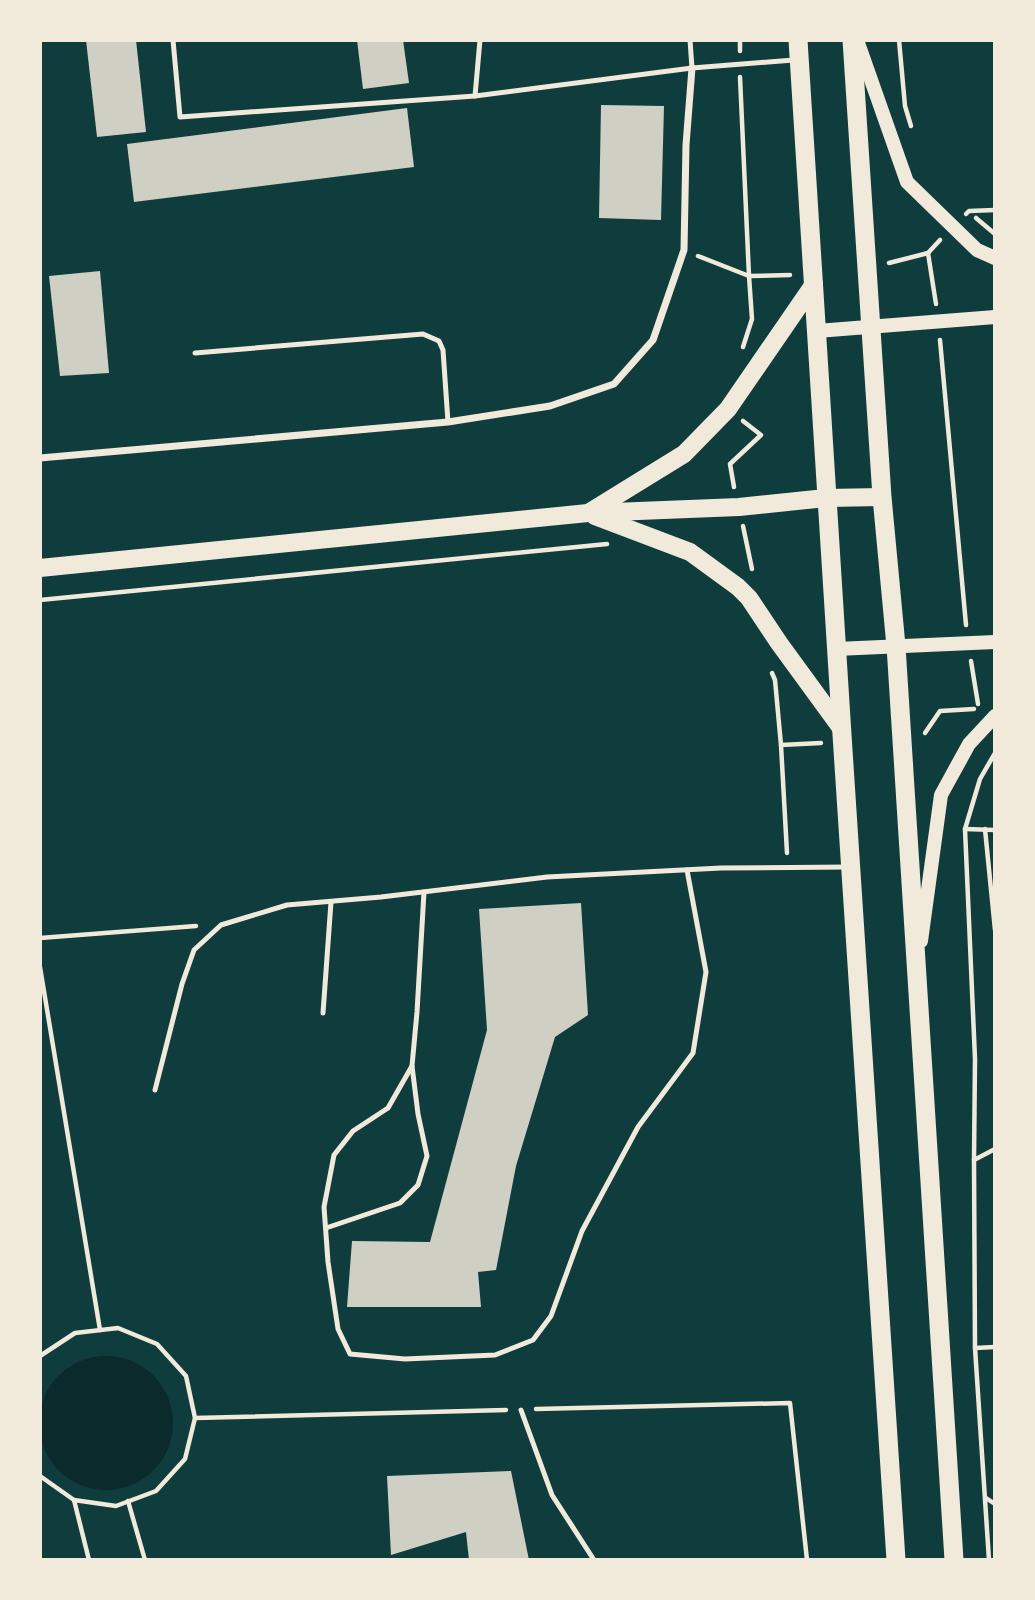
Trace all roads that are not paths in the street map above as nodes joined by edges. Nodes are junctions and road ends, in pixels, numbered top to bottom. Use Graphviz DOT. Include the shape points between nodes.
graph roads {
  1 [pos="173,40"];
  2 [pos="480,40"];
  3 [pos="690,40"];
  4 [pos="854,40"];
  5 [pos="799,50"];
  6 [pos="692,68"];
  7 [pos="475,96"];
  8 [pos="995,258"];
  9 [pos="814,284"];
  10 [pos="995,317"];
  11 [pos="871,327"];
  12 [pos="817,331"];
  13 [pos="195,353"];
  14 [pos="448,422"];
  15 [pos="40,458"];
  16 [pos="881,497"];
  17 [pos="826,498"];
  18 [pos="588,513"];
  19 [pos="40,568"];
  20 [pos="995,642"];
  21 [pos="896,646"];
  22 [pos="836,649"];
  23 [pos="993,718"];
  24 [pos="841,728"];
  25 [pos="851,867"];
  26 [pos="687,870"];
  27 [pos="424,891"];
  28 [pos="331,902"];
  29 [pos="917,973"];
  30 [pos="323,1013"];
  31 [pos="412,1066"];
  32 [pos="155,1090"];
  33 [pos="326,1228"];
  34 [pos="521,1410"];
  35 [pos="594,1560"];
  36 [pos="896,1560"];
  37 [pos="954,1560"];
  1 -- 7 [label="lane" via="180,117"];
  2 -- 7 [label="lane"];
  3 -- 6 [label="lane"];
  4 -- 8 [label="main road" via="907,182 977,250"];
  4 -- 11 [label="highway"];
  5 -- 6 [label="lane" via="740,64"];
  5 -- 9 [label="highway"];
  6 -- 7 [label="lane"];
  6 -- 14 [label="street" via="684,250 653,340 614,384 550,406"];
  9 -- 12 [label="highway"];
  9 -- 18 [label="main road" via="728,409 684,454"];
  10 -- 11 [label="main road"];
  11 -- 12 [label="main road"];
  11 -- 16 [label="highway"];
  12 -- 17 [label="highway"];
  13 -- 14 [label="lane" via="423,334 439,341 443,350"];
  14 -- 15 [label="street"];
  16 -- 17 [label="main road"];
  16 -- 21 [label="highway"];
  17 -- 18 [label="main road"];
  17 -- 22 [label="highway"];
  18 -- 19 [label="main road"];
  18 -- 24 [label="main road" via="690,552 738,587"];
  20 -- 21 [label="main road"];
  21 -- 22 [label="main road"];
  21 -- 29 [label="highway"];
  22 -- 24 [label="highway"];
  23 -- 29 [label="main road" via="969,744 941,795"];
  24 -- 25 [label="highway"];
  25 -- 26 [label="lane"];
  25 -- 36 [label="highway"];
  26 -- 27 [label="lane" via="547,877"];
  26 -- 33 [label="lane" via="706,972 694,1053 638,1127 582,1231 551,1316 533,1340 495,1355 405,1359 350,1354 338,1329"];
  27 -- 28 [label="lane"];
  27 -- 31 [label="lane"];
  28 -- 30 [label="lane"];
  28 -- 32 [label="lane" via="287,905 221,925 194,950"];
  29 -- 37 [label="highway"];
  31 -- 33 [label="lane" via="388,1108 353,1131 334,1155 324,1207"];
  31 -- 33 [label="lane" via="427,1156 418,1185 400,1203"];
  34 -- 35 [label="lane" via="552,1495"];
}
